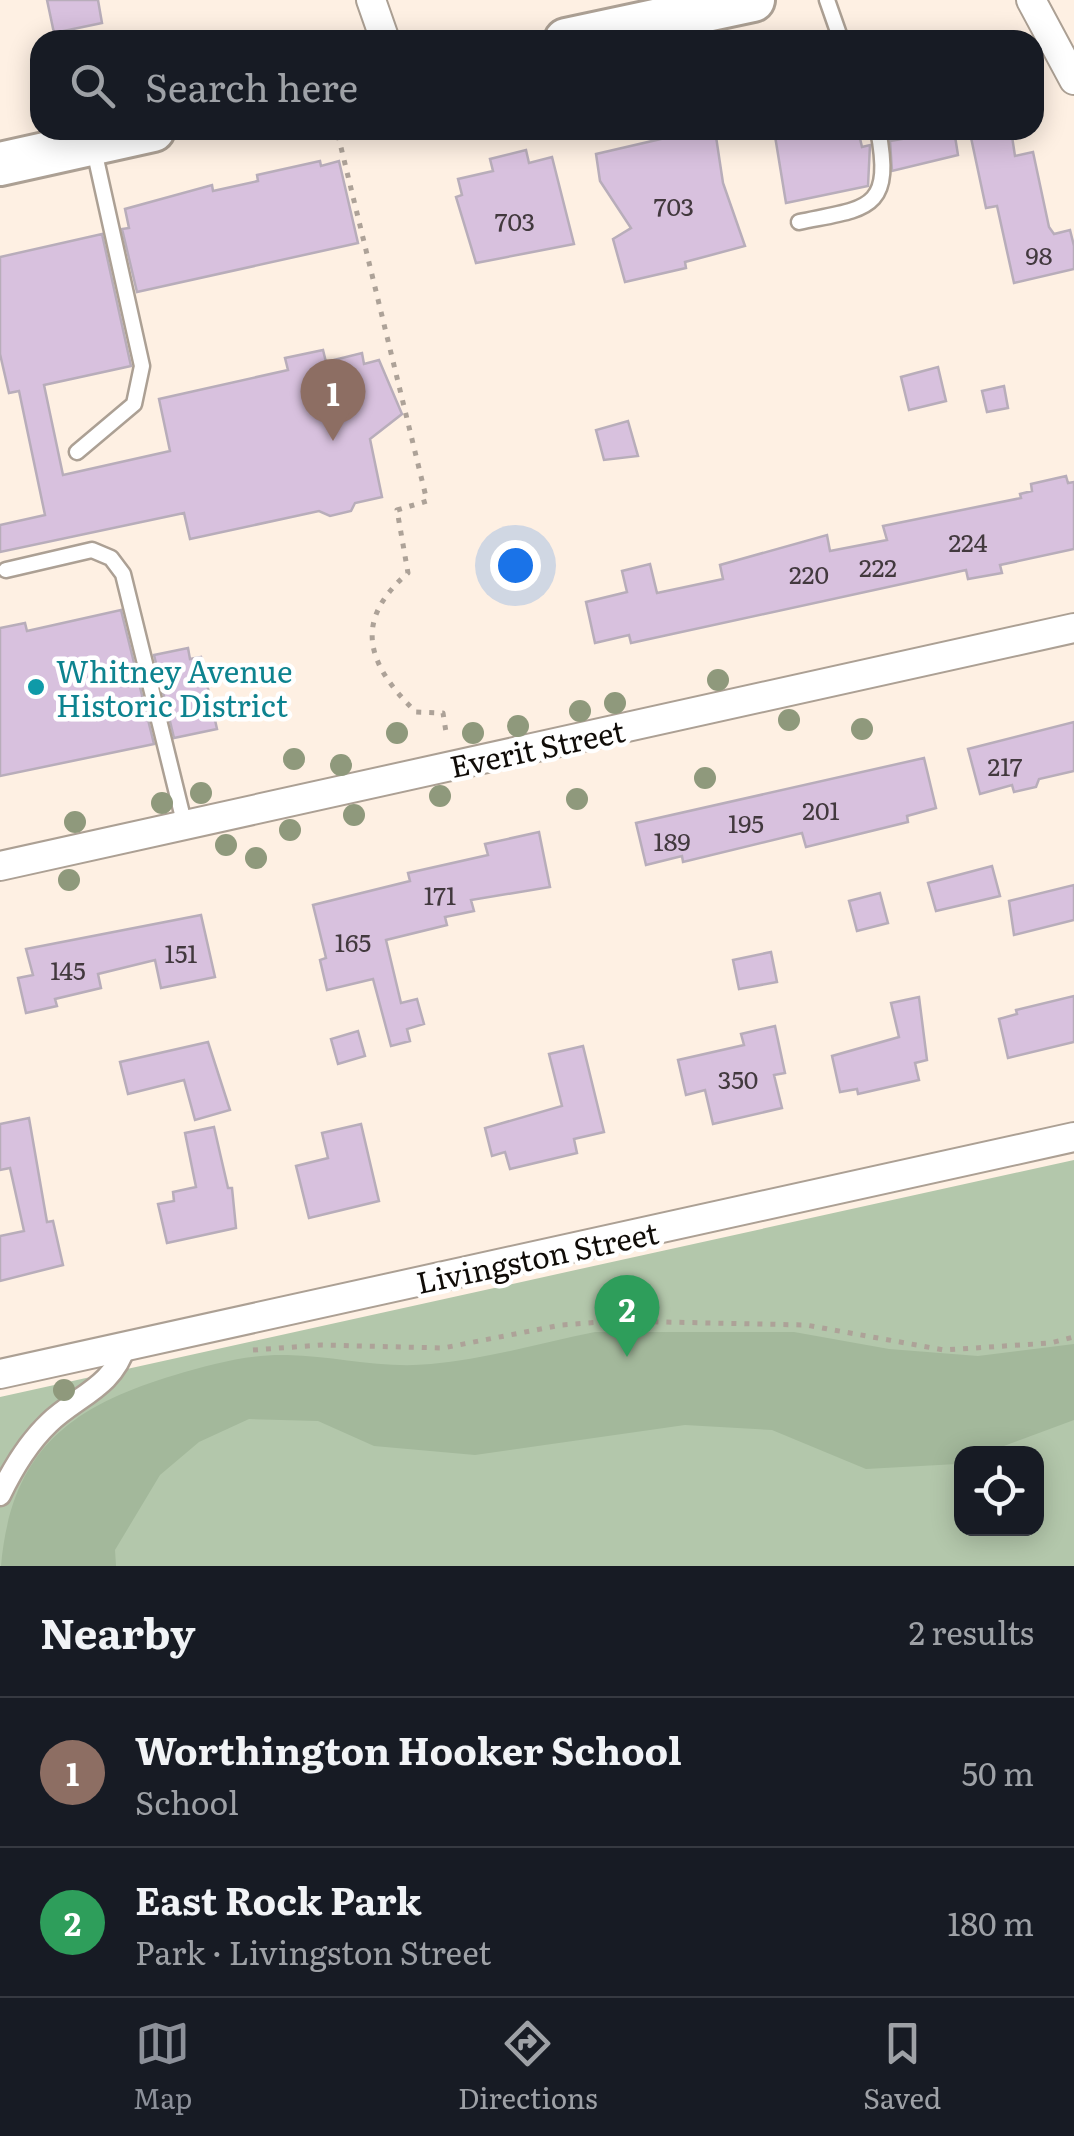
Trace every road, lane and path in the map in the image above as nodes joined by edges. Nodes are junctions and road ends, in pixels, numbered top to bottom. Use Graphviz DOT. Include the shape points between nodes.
graph roads {
  1 [pos="371,0"];
  2 [pos="753,0"];
  3 [pos="828,0"];
  4 [pos="1031,0"];
  5 [pos="382,30"];
  6 [pos="613,30"];
  7 [pos="838,30"];
  8 [pos="1074,80"];
  9 [pos="106,140"];
  10 [pos="339,140"];
  11 [pos="878,140"];
  12 [pos="92,143"];
  13 [pos="0,164"];
  14 [pos="799,222"];
  15 [pos="78,452"];
  16 [pos="6,570"];
  17 [pos="1074,628"];
  18 [pos="446,732"];
  19 [pos="184,826"];
  20 [pos="0,866"];
  21 [pos="1074,1138"];
  22 [pos="1074,1337"];
  23 [pos="125,1346"];
  24 [pos="238,1353"];
  25 [pos="0,1374"];
  26 [pos="0,1496"];
  1 -- 5 [label="street"];
  2 -- 6 [label="main road"];
  3 -- 7 [label="lane"];
  4 -- 8 [label="street"];
  9 -- 12 [label="main road"];
  10 -- 18 [label="path" via="427,501 396,510 408,573 382,596 371,632 378,670 416,712 443,713"];
  11 -- 14 [label="lane" via="881,190 874,201"];
  12 -- 13 [label="main road"];
  12 -- 15 [label="lane" via="142,366 134,404"];
  16 -- 19 [label="lane" via="92,550 112,558 123,574"];
  17 -- 19 [label="street, Everit Street"];
  19 -- 20 [label="street, Everit Street"];
  21 -- 23 [label="street, Livingston Street"];
  22 -- 24 [label="path" via="944,1350 806,1325 587,1322 443,1348 295,1346"];
  23 -- 25 [label="street, Livingston Street"];
  23 -- 26 [label="street" via="100,1386 47,1424"];
}
